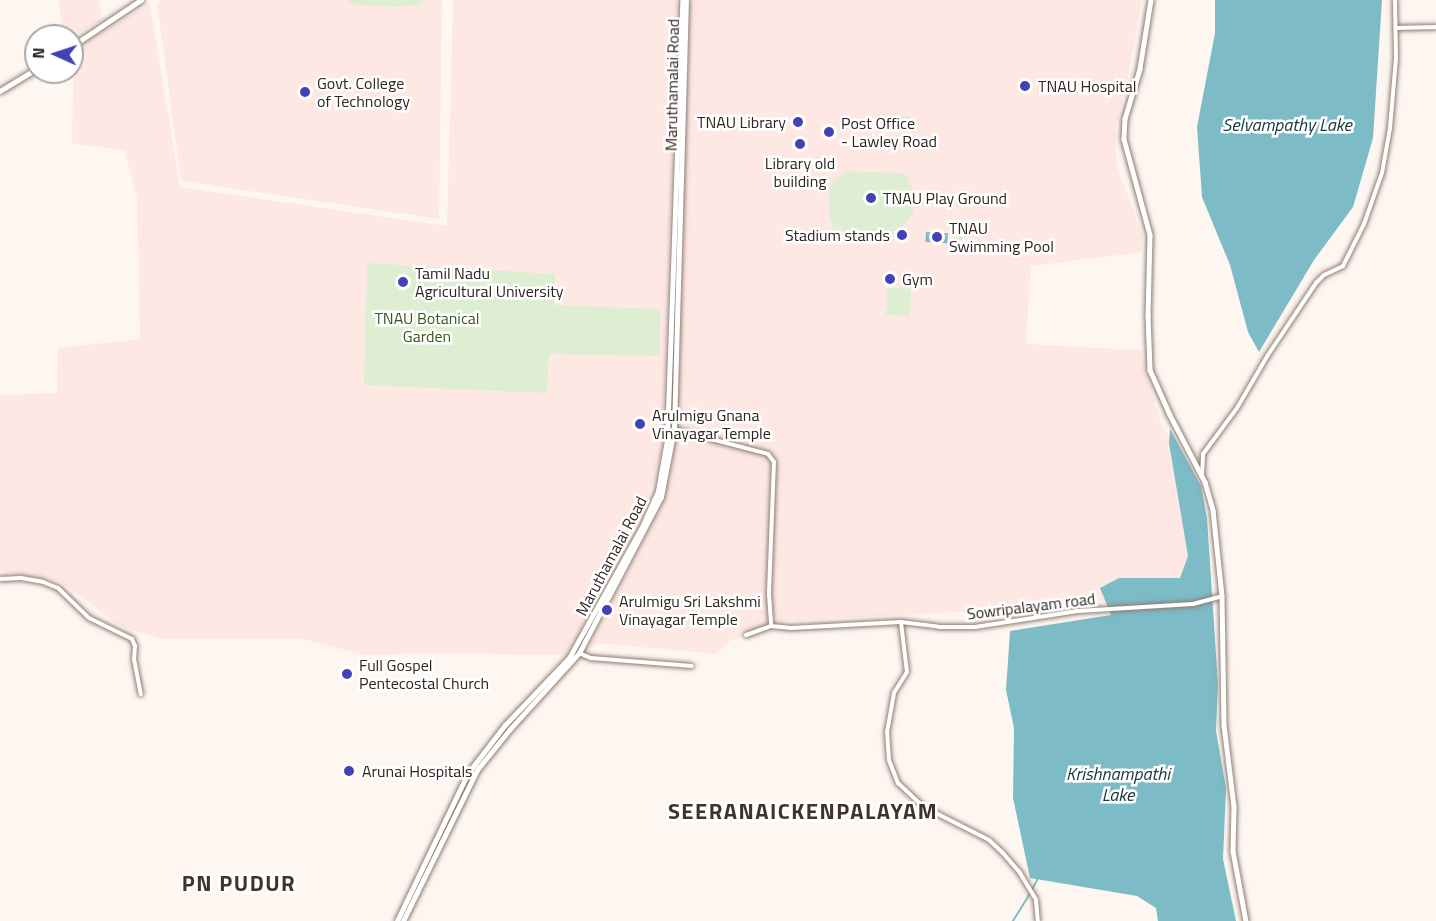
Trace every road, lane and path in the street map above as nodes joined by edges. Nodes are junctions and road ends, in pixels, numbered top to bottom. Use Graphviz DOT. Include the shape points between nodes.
graph roads {
  1 [pos="141,0"];
  2 [pos="684,0"];
  3 [pos="1151,0"];
  4 [pos="1395,0"];
  5 [pos="1436,27"];
  6 [pos="1396,28"];
  7 [pos="84,38"];
  8 [pos="24,76"];
  9 [pos="0,91"];
  10 [pos="671,429"];
  11 [pos="1202,474"];
  12 [pos="0,579"];
  13 [pos="1222,596"];
  14 [pos="901,622"];
  15 [pos="771,626"];
  16 [pos="746,635"];
  17 [pos="579,653"];
  18 [pos="692,666"];
  19 [pos="141,694"];
  20 [pos="396,921"];
  21 [pos="403,921"];
  22 [pos="1038,921"];
  23 [pos="1246,921"];
  1 -- 7 [label="main road"];
  2 -- 10 [label="main road, Maruthamalai Road"];
  3 -- 11 [label="main road" via="1140,69 1125,119 1125,152 1150,235 1150,370"];
  4 -- 6 [label="street"];
  5 -- 6 [label="street"];
  6 -- 11 [label="street" via="1382,173 1364,224 1343,266 1316,283 1237,408 1203,454"];
  8 -- 9 [label="main road"];
  10 -- 15 [label="street" via="768,454 774,462"];
  10 -- 17 [label="main road, Maruthamalai Road" via="667,473 656,508"];
  10 -- 20 [label="main road, Maruthamalai Road" via="652,507 574,650 473,765"];
  11 -- 13 [label="main road" via="1213,510"];
  12 -- 19 [label="street" via="32,580 58,588 89,618 132,639"];
  13 -- 14 [label="street, Sowripalayam road" via="1193,604 1078,612 975,627"];
  13 -- 23 [label="main road" via="1224,725 1234,807 1233,851"];
  14 -- 15 [label="street, Sowripalayam road"];
  14 -- 22 [label="street" via="908,668 894,693 887,731 889,760 898,783 933,812 989,840 1013,863 1034,896"];
  15 -- 16 [label="street, Sowripalayam road"];
  17 -- 18 [label="street" via="591,658"];
  17 -- 21 [label="main road, Maruthamalai Road" via="477,770"];
}
